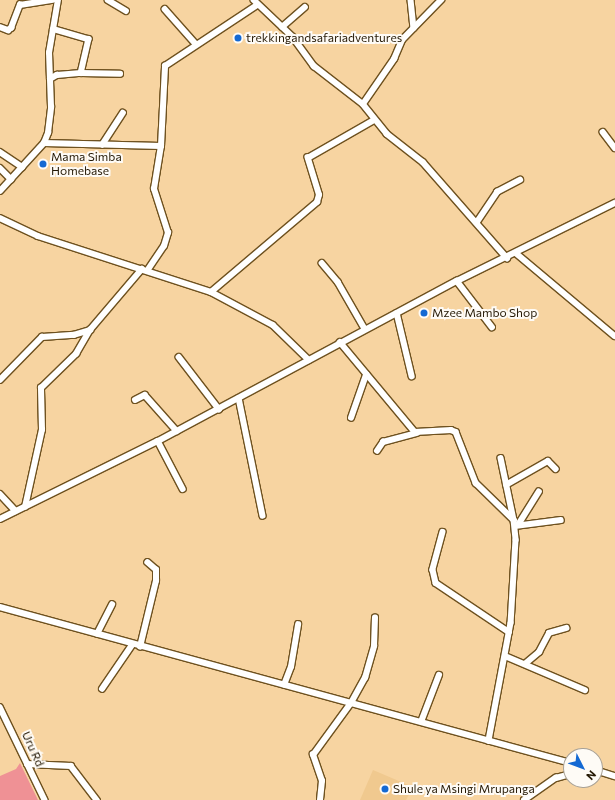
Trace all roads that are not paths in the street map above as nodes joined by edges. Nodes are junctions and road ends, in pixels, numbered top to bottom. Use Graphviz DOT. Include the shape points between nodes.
graph roads {
  1 [pos="53,0"];
  2 [pos="58,0"];
  3 [pos="108,0"];
  4 [pos="411,0"];
  5 [pos="441,0"];
  6 [pos="20,3"];
  7 [pos="256,3"];
  8 [pos="304,7"];
  9 [pos="165,9"];
  10 [pos="126,11"];
  11 [pos="0,27"];
  12 [pos="282,27"];
  13 [pos="414,28"];
  14 [pos="53,29"];
  15 [pos="196,44"];
  16 [pos="81,73"];
  17 [pos="120,74"];
  18 [pos="50,79"];
  19 [pos="363,104"];
  20 [pos="123,113"];
  21 [pos="374,120"];
  22 [pos="603,132"];
  23 [pos="44,143"];
  24 [pos="102,145"];
  25 [pos="161,146"];
  26 [pos="615,148"];
  27 [pos="0,152"];
  28 [pos="22,167"];
  29 [pos="0,168"];
  30 [pos="11,179"];
  31 [pos="520,180"];
  32 [pos="0,191"];
  33 [pos="615,203"];
  34 [pos="0,218"];
  35 [pos="477,222"];
  36 [pos="516,253"];
  37 [pos="507,258"];
  38 [pos="322,263"];
  39 [pos="145,270"];
  40 [pos="457,282"];
  41 [pos="211,292"];
  42 [pos="397,312"];
  43 [pos="492,327"];
  44 [pos="365,329"];
  45 [pos="90,330"];
  46 [pos="615,336"];
  47 [pos="340,342"];
  48 [pos="178,357"];
  49 [pos="309,360"];
  50 [pos="366,375"];
  51 [pos="412,376"];
  52 [pos="0,380"];
  53 [pos="239,398"];
  54 [pos="135,400"];
  55 [pos="218,408"];
  56 [pos="351,418"];
  57 [pos="177,431"];
  58 [pos="417,433"];
  59 [pos="158,441"];
  60 [pos="377,451"];
  61 [pos="500,458"];
  62 [pos="556,470"];
  63 [pos="506,485"];
  64 [pos="183,489"];
  65 [pos="539,492"];
  66 [pos="0,494"];
  67 [pos="25,507"];
  68 [pos="16,511"];
  69 [pos="263,516"];
  70 [pos="0,519"];
  71 [pos="561,520"];
  72 [pos="516,524"];
  73 [pos="443,532"];
  74 [pos="148,563"];
  75 [pos="112,605"];
  76 [pos="0,606"];
  77 [pos="375,618"];
  78 [pos="298,626"];
  79 [pos="566,628"];
  80 [pos="509,632"];
  81 [pos="97,634"];
  82 [pos="132,645"];
  83 [pos="140,647"];
  84 [pos="505,656"];
  85 [pos="526,663"];
  86 [pos="439,675"];
  87 [pos="284,684"];
  88 [pos="102,689"];
  89 [pos="585,690"];
  90 [pos="352,703"];
  91 [pos="0,707"];
  92 [pos="421,722"];
  93 [pos="489,741"];
  94 [pos="563,761"];
  95 [pos="27,764"];
  96 [pos="603,773"];
  97 [pos="563,776"];
  98 [pos="615,776"];
  99 [pos="45,800"];
  100 [pos="97,800"];
  101 [pos="320,800"];
  102 [pos="524,800"];
  1 -- 6 [label="street"];
  2 -- 14 [label="street"];
  3 -- 10 [label="street"];
  4 -- 13 [label="street"];
  5 -- 13 [label="street"];
  6 -- 11 [label="street" via="11,28 8,30"];
  7 -- 12 [label="street"];
  7 -- 15 [label="street"];
  8 -- 12 [label="street"];
  9 -- 15 [label="street"];
  12 -- 19 [label="street" via="314,66"];
  13 -- 19 [label="street" via="402,40 394,59"];
  14 -- 16 [label="street" via="89,39"];
  14 -- 18 [label="street"];
  15 -- 25 [label="street" via="165,66"];
  16 -- 17 [label="street"];
  16 -- 18 [label="street" via="57,75"];
  18 -- 23 [label="street" via="50,125"];
  19 -- 21 [label="street"];
  20 -- 24 [label="street"];
  21 -- 35 [label="street" via="423,162"];
  21 -- 41 [label="street" via="308,158 319,195 317,202"];
  22 -- 26 [label="street"];
  23 -- 24 [label="street"];
  23 -- 28 [label="street"];
  24 -- 25 [label="street"];
  25 -- 39 [label="street" via="154,196 168,232 164,246"];
  27 -- 28 [label="street"];
  28 -- 30 [label="street"];
  29 -- 30 [label="street"];
  30 -- 32 [label="street"];
  31 -- 35 [label="street" via="497,192"];
  33 -- 36 [label="street"];
  34 -- 39 [label="street" via="38,236"];
  35 -- 37 [label="street"];
  36 -- 37 [label="street"];
  36 -- 46 [label="street"];
  37 -- 40 [label="street"];
  38 -- 44 [label="street" via="338,282"];
  39 -- 41 [label="street"];
  39 -- 45 [label="street"];
  40 -- 42 [label="street"];
  40 -- 43 [label="street"];
  41 -- 49 [label="street" via="273,325"];
  42 -- 44 [label="street"];
  42 -- 51 [label="street"];
  44 -- 47 [label="street"];
  45 -- 52 [label="street" via="74,335 42,337"];
  45 -- 67 [label="street" via="76,354 41,388 42,430"];
  47 -- 49 [label="street"];
  47 -- 50 [label="street"];
  48 -- 55 [label="street"];
  49 -- 53 [label="street"];
  50 -- 56 [label="street"];
  50 -- 58 [label="street"];
  53 -- 55 [label="street"];
  53 -- 69 [label="street"];
  54 -- 57 [label="street" via="145,395"];
  55 -- 57 [label="street"];
  57 -- 59 [label="street"];
  58 -- 60 [label="street" via="382,442"];
  58 -- 72 [label="street" via="454,431 476,483"];
  59 -- 64 [label="street"];
  59 -- 67 [label="street"];
  61 -- 63 [label="street"];
  62 -- 63 [label="street" via="548,461"];
  63 -- 72 [label="street"];
  65 -- 72 [label="street"];
  66 -- 68 [label="street"];
  67 -- 68 [label="street"];
  68 -- 70 [label="street"];
  71 -- 72 [label="street"];
  72 -- 80 [label="street"];
  73 -- 80 [label="street" via="434,570 436,583"];
  74 -- 83 [label="street" via="157,574"];
  75 -- 81 [label="street"];
  76 -- 81 [label="street"];
  77 -- 90 [label="street" via="370,661"];
  78 -- 87 [label="street" via="291,667"];
  79 -- 85 [label="street" via="549,633 539,652"];
  80 -- 84 [label="street"];
  81 -- 82 [label="street"];
  82 -- 83 [label="street"];
  82 -- 88 [label="street"];
  83 -- 87 [label="street"];
  84 -- 85 [label="street"];
  84 -- 93 [label="street"];
  85 -- 89 [label="street"];
  86 -- 92 [label="street"];
  87 -- 90 [label="street"];
  90 -- 92 [label="street"];
  90 -- 101 [label="street" via="313,754 322,782"];
  91 -- 95 [label="street, Uru Rd"];
  92 -- 93 [label="street"];
  93 -- 94 [label="street"];
  95 -- 99 [label="street, Uru Rd"];
  95 -- 100 [label="street" via="71,766"];
  96 -- 98 [label="street"];
  97 -- 102 [label="street" via="556,778"];
}
